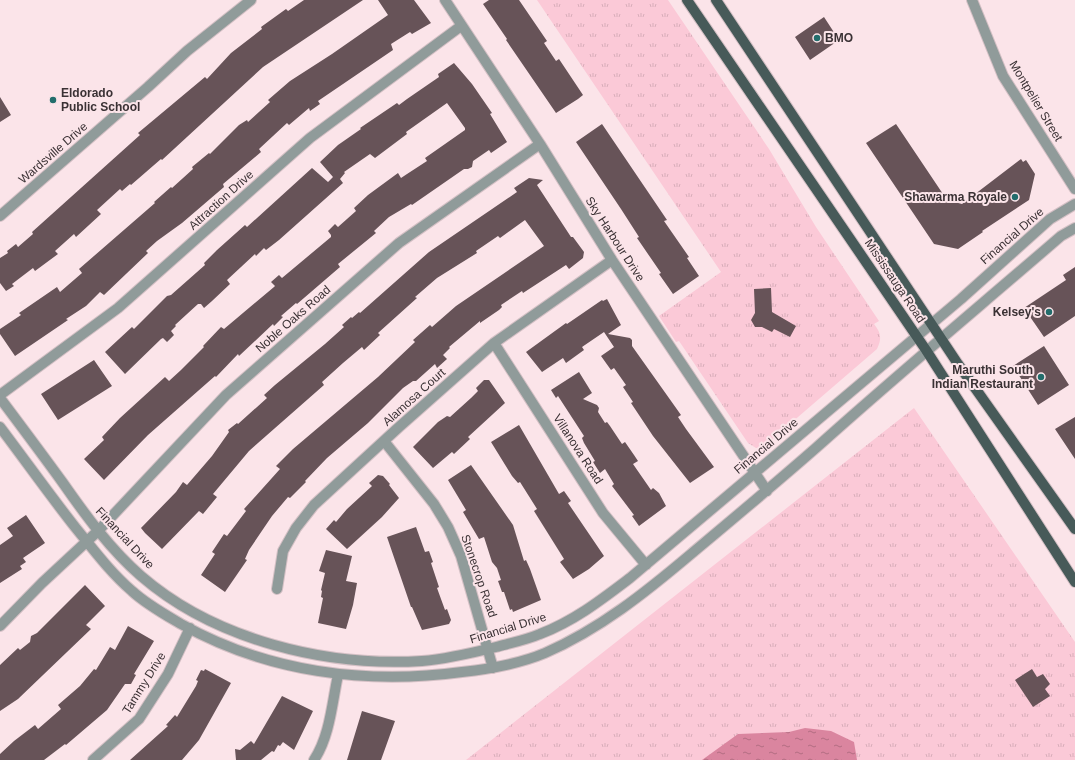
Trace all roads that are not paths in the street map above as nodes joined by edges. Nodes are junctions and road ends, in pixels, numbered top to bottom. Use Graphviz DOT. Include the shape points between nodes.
graph roads {
  1 [pos="251,0"];
  2 [pos="445,0"];
  3 [pos="687,0"];
  4 [pos="716,0"];
  5 [pos="972,0"];
  6 [pos="462,26"];
  7 [pos="540,144"];
  8 [pos="1075,189"];
  9 [pos="1075,204"];
  10 [pos="0,216"];
  11 [pos="1075,228"];
  12 [pos="612,260"];
  13 [pos="931,323"];
  14 [pos="916,336"];
  15 [pos="941,338"];
  16 [pos="494,343"];
  17 [pos="926,350"];
  18 [pos="0,396"];
  19 [pos="0,427"];
  20 [pos="384,441"];
  21 [pos="754,472"];
  22 [pos="767,491"];
  23 [pos="1075,529"];
  24 [pos="99,530"];
  25 [pos="87,541"];
  26 [pos="646,565"];
  27 [pos="1075,582"];
  28 [pos="277,589"];
  29 [pos="0,626"];
  30 [pos="190,628"];
  31 [pos="488,649"];
  32 [pos="493,668"];
  33 [pos="338,675"];
  34 [pos="93,760"];
  35 [pos="314,760"];
  1 -- 10 [label="street, Wardsville Drive" via="187,51"];
  2 -- 6 [label="street, Sky Harbour Drive"];
  3 -- 14 [label="main road, Mississauga Road"];
  4 -- 13 [label="main road, Mississauga Road"];
  5 -- 8 [label="street, Montpelier Street" via="1003,76"];
  6 -- 7 [label="street, Sky Harbour Drive"];
  6 -- 18 [label="street, Attraction Drive" via="310,138 118,308"];
  7 -- 12 [label="street, Sky Harbour Drive"];
  7 -- 24 [label="street, Noble Oaks Road" via="393,248 226,395"];
  9 -- 13 [label="street, Financial Drive" via="1050,219"];
  11 -- 15 [label="street" via="1062,236"];
  12 -- 16 [label="street, Alamosa Court"];
  12 -- 21 [label="street, Sky Harbour Drive"];
  13 -- 14 [label="street, Financial Drive"];
  13 -- 15 [label="main road, Mississauga Road"];
  14 -- 17 [label="main road, Mississauga Road"];
  14 -- 21 [label="street, Financial Drive"];
  15 -- 17 [label="street"];
  15 -- 23 [label="main road, Mississauga Road"];
  16 -- 20 [label="street, Alamosa Court"];
  16 -- 26 [label="street, Villanova Road" via="603,513"];
  17 -- 22 [label="street"];
  17 -- 27 [label="main road, Mississauga Road"];
  18 -- 24 [label="street, Financial Drive"];
  19 -- 25 [label="street"];
  20 -- 28 [label="street, Alamosa Court" via="314,505 296,528 283,551"];
  20 -- 31 [label="street, Stonecrop Road" via="434,504 448,527 461,556"];
  21 -- 22 [label="street, Sky Harbour Drive"];
  21 -- 26 [label="street, Financial Drive"];
  22 -- 32 [label="street" via="635,600 600,624 543,654"];
  24 -- 25 [label="street, Noble Oaks Road"];
  24 -- 31 [label="street, Financial Drive" via="141,576 180,604 221,625 261,641 325,656 375,661 422,661 467,655"];
  25 -- 29 [label="street, Noble Oaks Road"];
  25 -- 30 [label="street" via="106,566 133,593"];
  26 -- 31 [label="street, Financial Drive" via="578,616 540,635"];
  30 -- 33 [label="street" via="232,648 281,664"];
  30 -- 34 [label="street, Tammy Drive" via="168,674 139,719"];
  31 -- 32 [label="street, Stonecrop Road"];
  32 -- 33 [label="street" via="424,677"];
  33 -- 35 [label="street" via="326,732"];
}
